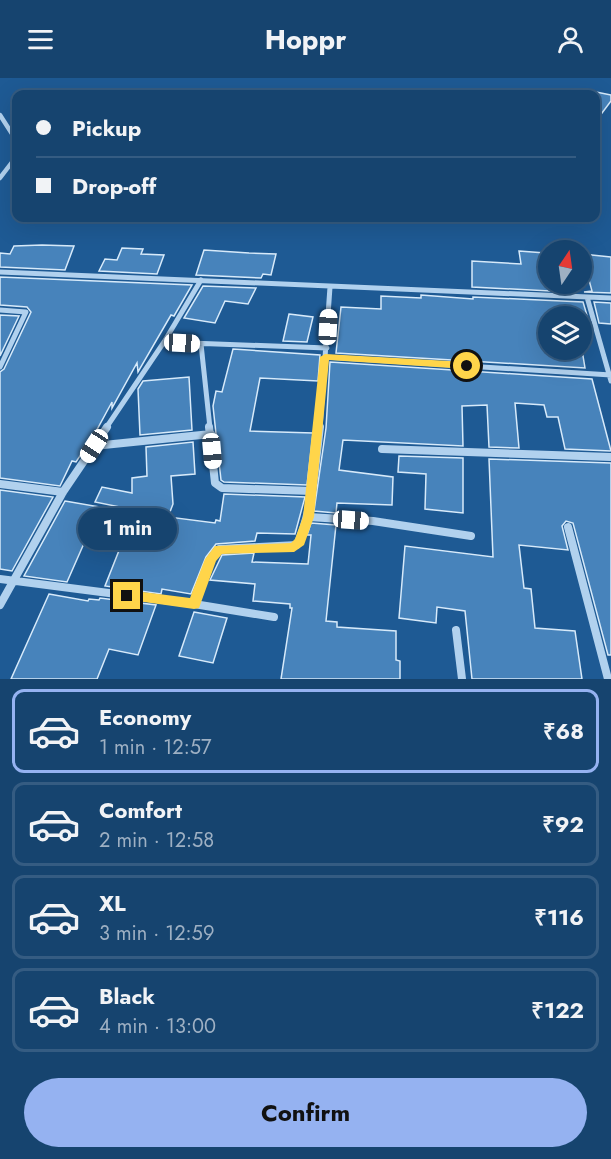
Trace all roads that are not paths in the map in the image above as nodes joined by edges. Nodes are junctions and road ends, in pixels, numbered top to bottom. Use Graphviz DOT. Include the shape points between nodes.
graph roads {
  1 [pos="0,115"];
  2 [pos="12,134"];
  3 [pos="12,162"];
  4 [pos="0,178"];
  5 [pos="0,272"];
  6 [pos="201,280"];
  7 [pos="330,287"];
  8 [pos="586,297"];
  9 [pos="611,298"];
  10 [pos="0,310"];
  11 [pos="164,342"];
  12 [pos="201,344"];
  13 [pos="327,348"];
  14 [pos="325,357"];
  15 [pos="0,367"];
  16 [pos="610,377"];
  17 [pos="211,434"];
  18 [pos="94,446"];
  19 [pos="382,449"];
  20 [pos="611,457"];
  21 [pos="0,484"];
  22 [pos="312,491"];
  23 [pos="63,492"];
  24 [pos="309,517"];
  25 [pos="568,527"];
  26 [pos="471,536"];
  27 [pos="0,579"];
  28 [pos="15,581"];
  29 [pos="0,604"];
  30 [pos="194,604"];
  31 [pos="273,617"];
  32 [pos="456,630"];
  33 [pos="462,679"];
  34 [pos="608,679"];
  1 -- 2 [label="street"];
  3 -- 4 [label="street"];
  5 -- 6 [label="street"];
  6 -- 7 [label="street"];
  6 -- 11 [label="street"];
  7 -- 8 [label="street"];
  7 -- 13 [label="street"];
  8 -- 9 [label="street"];
  8 -- 16 [label="street"];
  10 -- 15 [label="street" via="26,312"];
  11 -- 12 [label="street"];
  11 -- 18 [label="street"];
  12 -- 13 [label="street"];
  12 -- 17 [label="street"];
  13 -- 14 [label="street"];
  14 -- 16 [label="street"];
  14 -- 22 [label="street"];
  17 -- 18 [label="street"];
  17 -- 22 [label="street" via="218,486"];
  18 -- 23 [label="street"];
  19 -- 20 [label="street"];
  21 -- 23 [label="street"];
  22 -- 24 [label="street"];
  23 -- 28 [label="street"];
  24 -- 26 [label="street" via="373,521"];
  24 -- 30 [label="street" via="300,542 294,547 219,549 211,559"];
  25 -- 34 [label="street"];
  27 -- 28 [label="street"];
  28 -- 29 [label="street"];
  28 -- 30 [label="street"];
  30 -- 31 [label="street"];
  32 -- 33 [label="street"];
}
